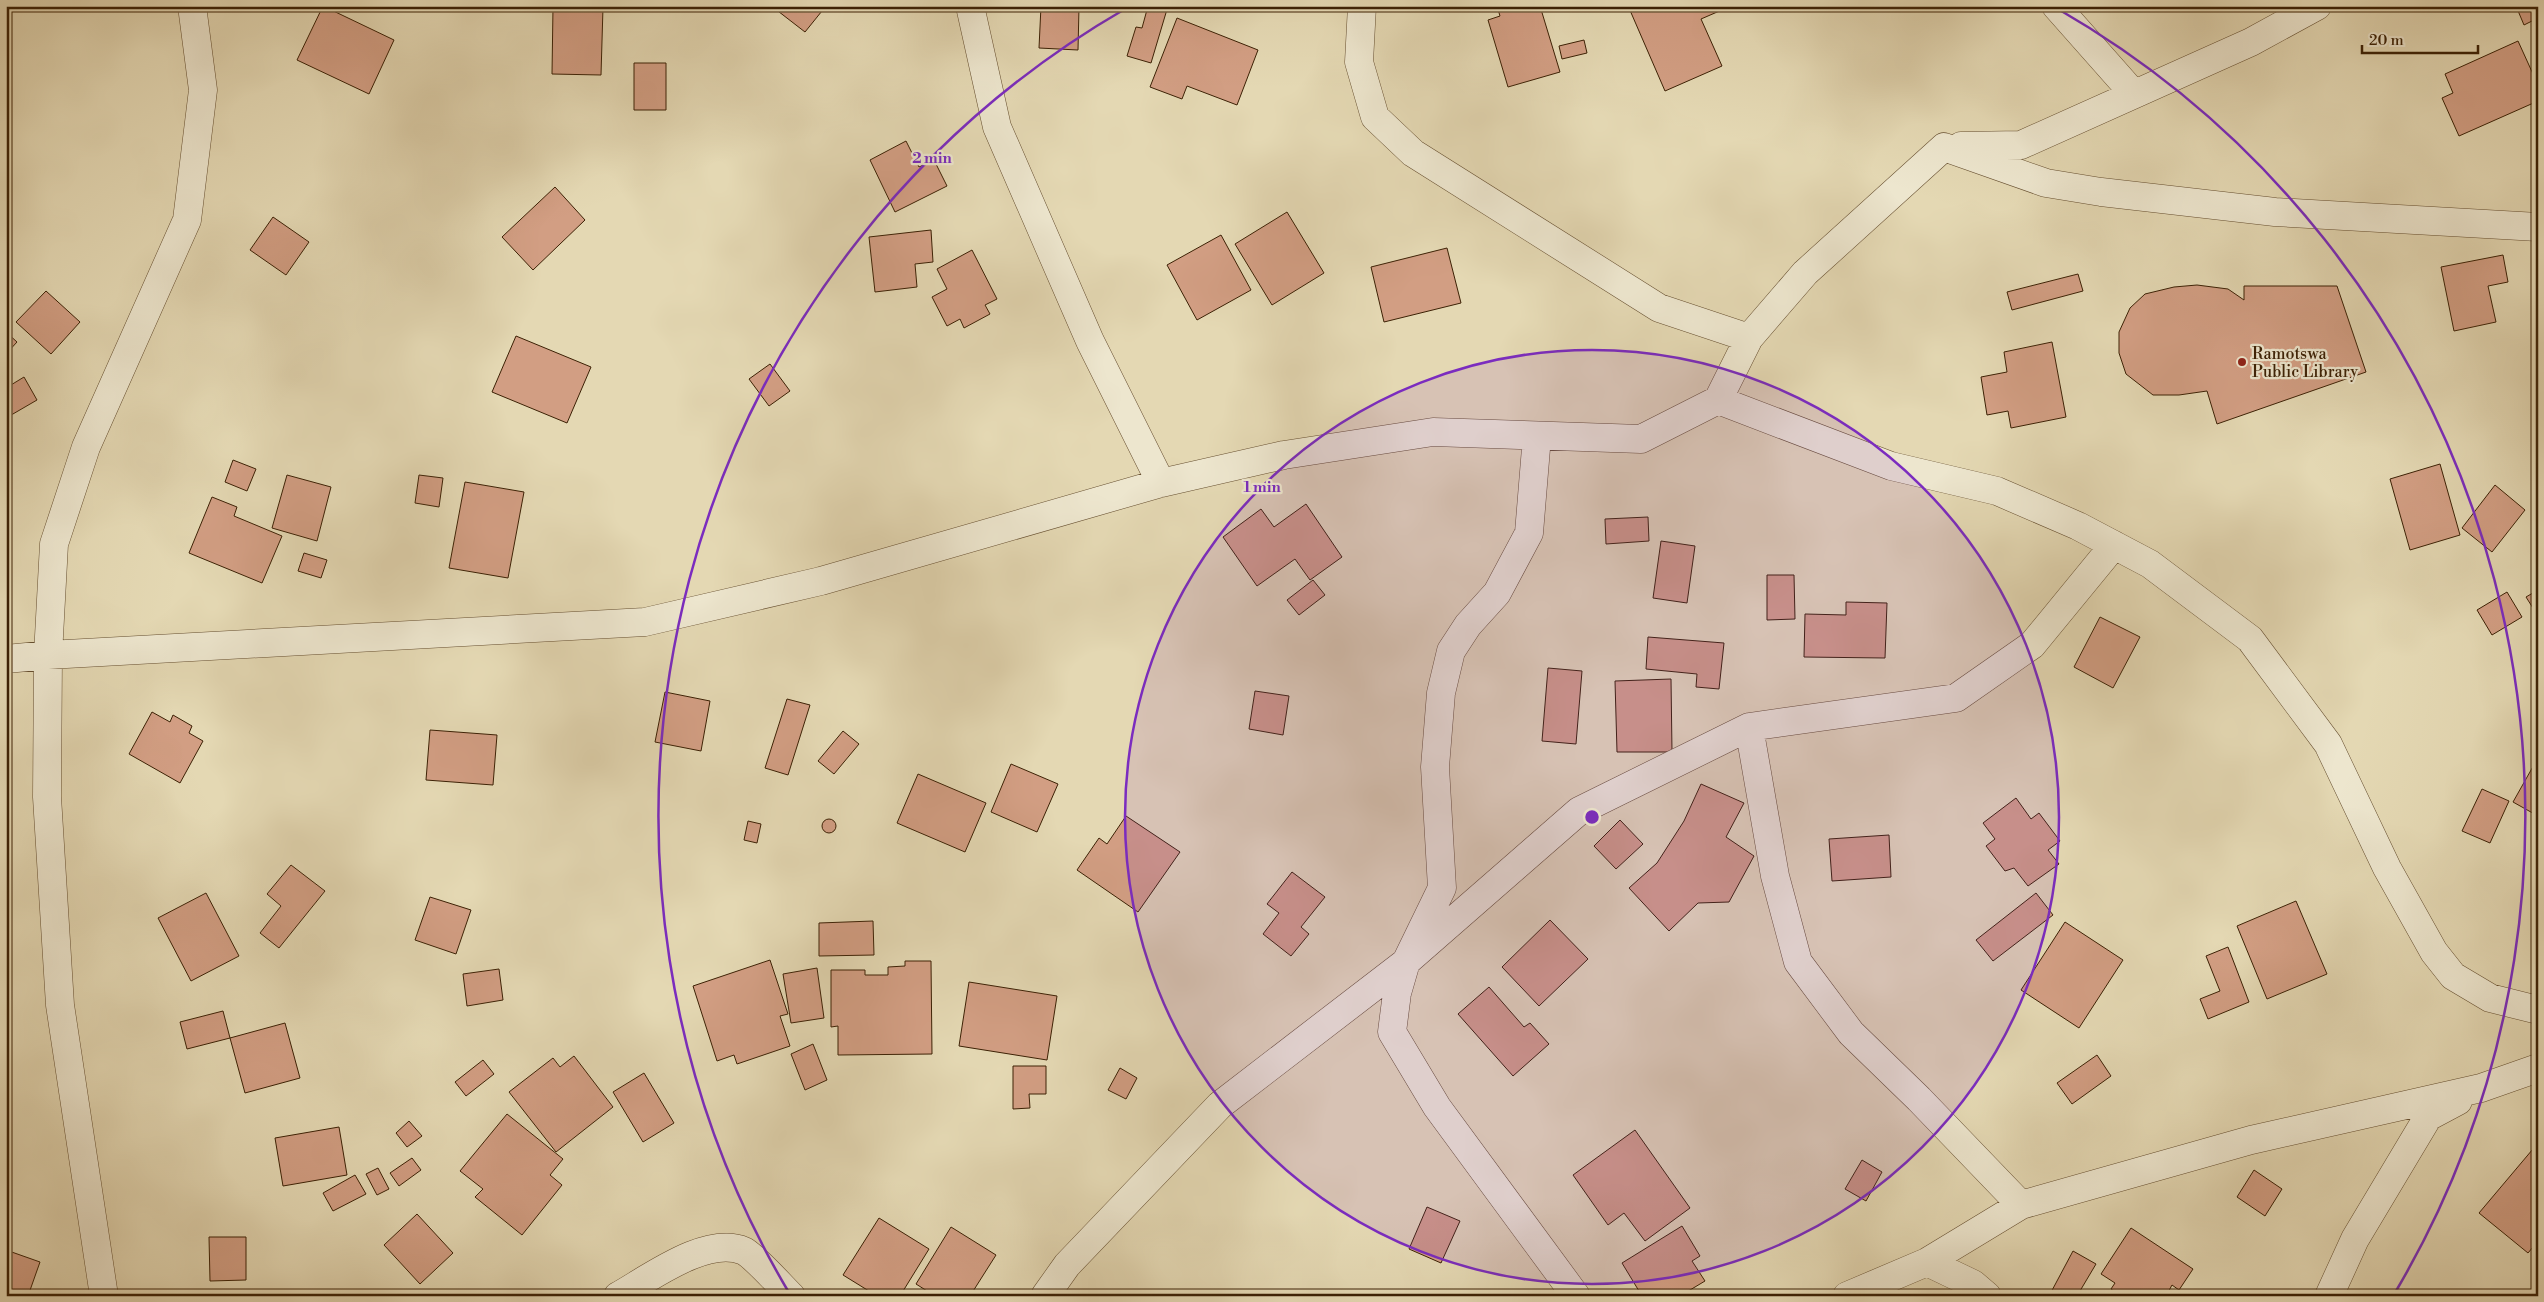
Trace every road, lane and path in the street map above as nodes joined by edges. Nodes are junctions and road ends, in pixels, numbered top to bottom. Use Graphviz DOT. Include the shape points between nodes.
graph roads {
  1 [pos="192,6"];
  2 [pos="970,6"];
  3 [pos="1362,6"];
  4 [pos="2056,6"];
  5 [pos="2317,6"];
  6 [pos="2133,93"];
  7 [pos="1944,146"];
  8 [pos="2538,227"];
  9 [pos="1749,338"];
  10 [pos="1718,400"];
  11 [pos="1537,436"];
  12 [pos="1161,483"];
  13 [pos="2114,545"];
  14 [pos="48,655"];
  15 [pos="6,659"];
  16 [pos="1749,727"];
  17 [pos="1406,962"];
  18 [pos="2538,1010"];
  19 [pos="2538,1068"];
  20 [pos="2481,1088"];
  21 [pos="2021,1205"];
  22 [pos="1927,1262"];
  23 [pos="104,1296"];
  24 [pos="618,1296"];
  25 [pos="791,1296"];
  26 [pos="1045,1296"];
  27 [pos="1576,1296"];
  28 [pos="1847,1296"];
  29 [pos="1987,1296"];
  30 [pos="2329,1296"];
  1 -- 14 [label="street" via="204,90 187,220 86,447 54,544"];
  2 -- 12 [label="street" via="998,127 1090,340"];
  3 -- 9 [label="street" via="1358,62 1375,117 1413,154 1659,308"];
  4 -- 6 [label="street"];
  5 -- 6 [label="street" via="2250,42"];
  6 -- 7 [label="street" via="2021,145"];
  7 -- 8 [label="street" via="2046,183 2101,192 2275,212"];
  7 -- 9 [label="street" via="1805,273"];
  9 -- 10 [label="street"];
  10 -- 11 [label="street" via="1641,439"];
  10 -- 13 [label="street" via="1891,466 1997,491"];
  11 -- 12 [label="street" via="1433,432 1284,455"];
  11 -- 17 [label="street" via="1529,533 1497,593 1451,651 1441,693 1435,767 1442,888"];
  12 -- 14 [label="street" via="821,581 645,622"];
  13 -- 16 [label="street" via="2032,645 1956,698"];
  13 -- 18 [label="street" via="2150,564 2250,639 2328,744 2387,868 2434,952 2453,976 2490,998"];
  14 -- 15 [label="street"];
  14 -- 23 [label="street" via="47,797 60,1005"];
  16 -- 17 [label="street" via="1579,811"];
  16 -- 21 [label="street" via="1775,876 1798,962 1852,1033"];
  17 -- 26 [label="street" via="1220,1105 1067,1265"];
  17 -- 27 [label="street" via="1397,993 1392,1032 1437,1107"];
  19 -- 20 [label="street"];
  20 -- 21 [label="street" via="2251,1140"];
  20 -- 30 [label="street" via="2428,1118 2354,1238"];
  21 -- 22 [label="street"];
  22 -- 28 [label="street"];
  22 -- 29 [label="street" via="1972,1284"];
  24 -- 25 [label="street" via="687,1256 714,1247 744,1251"];
}
